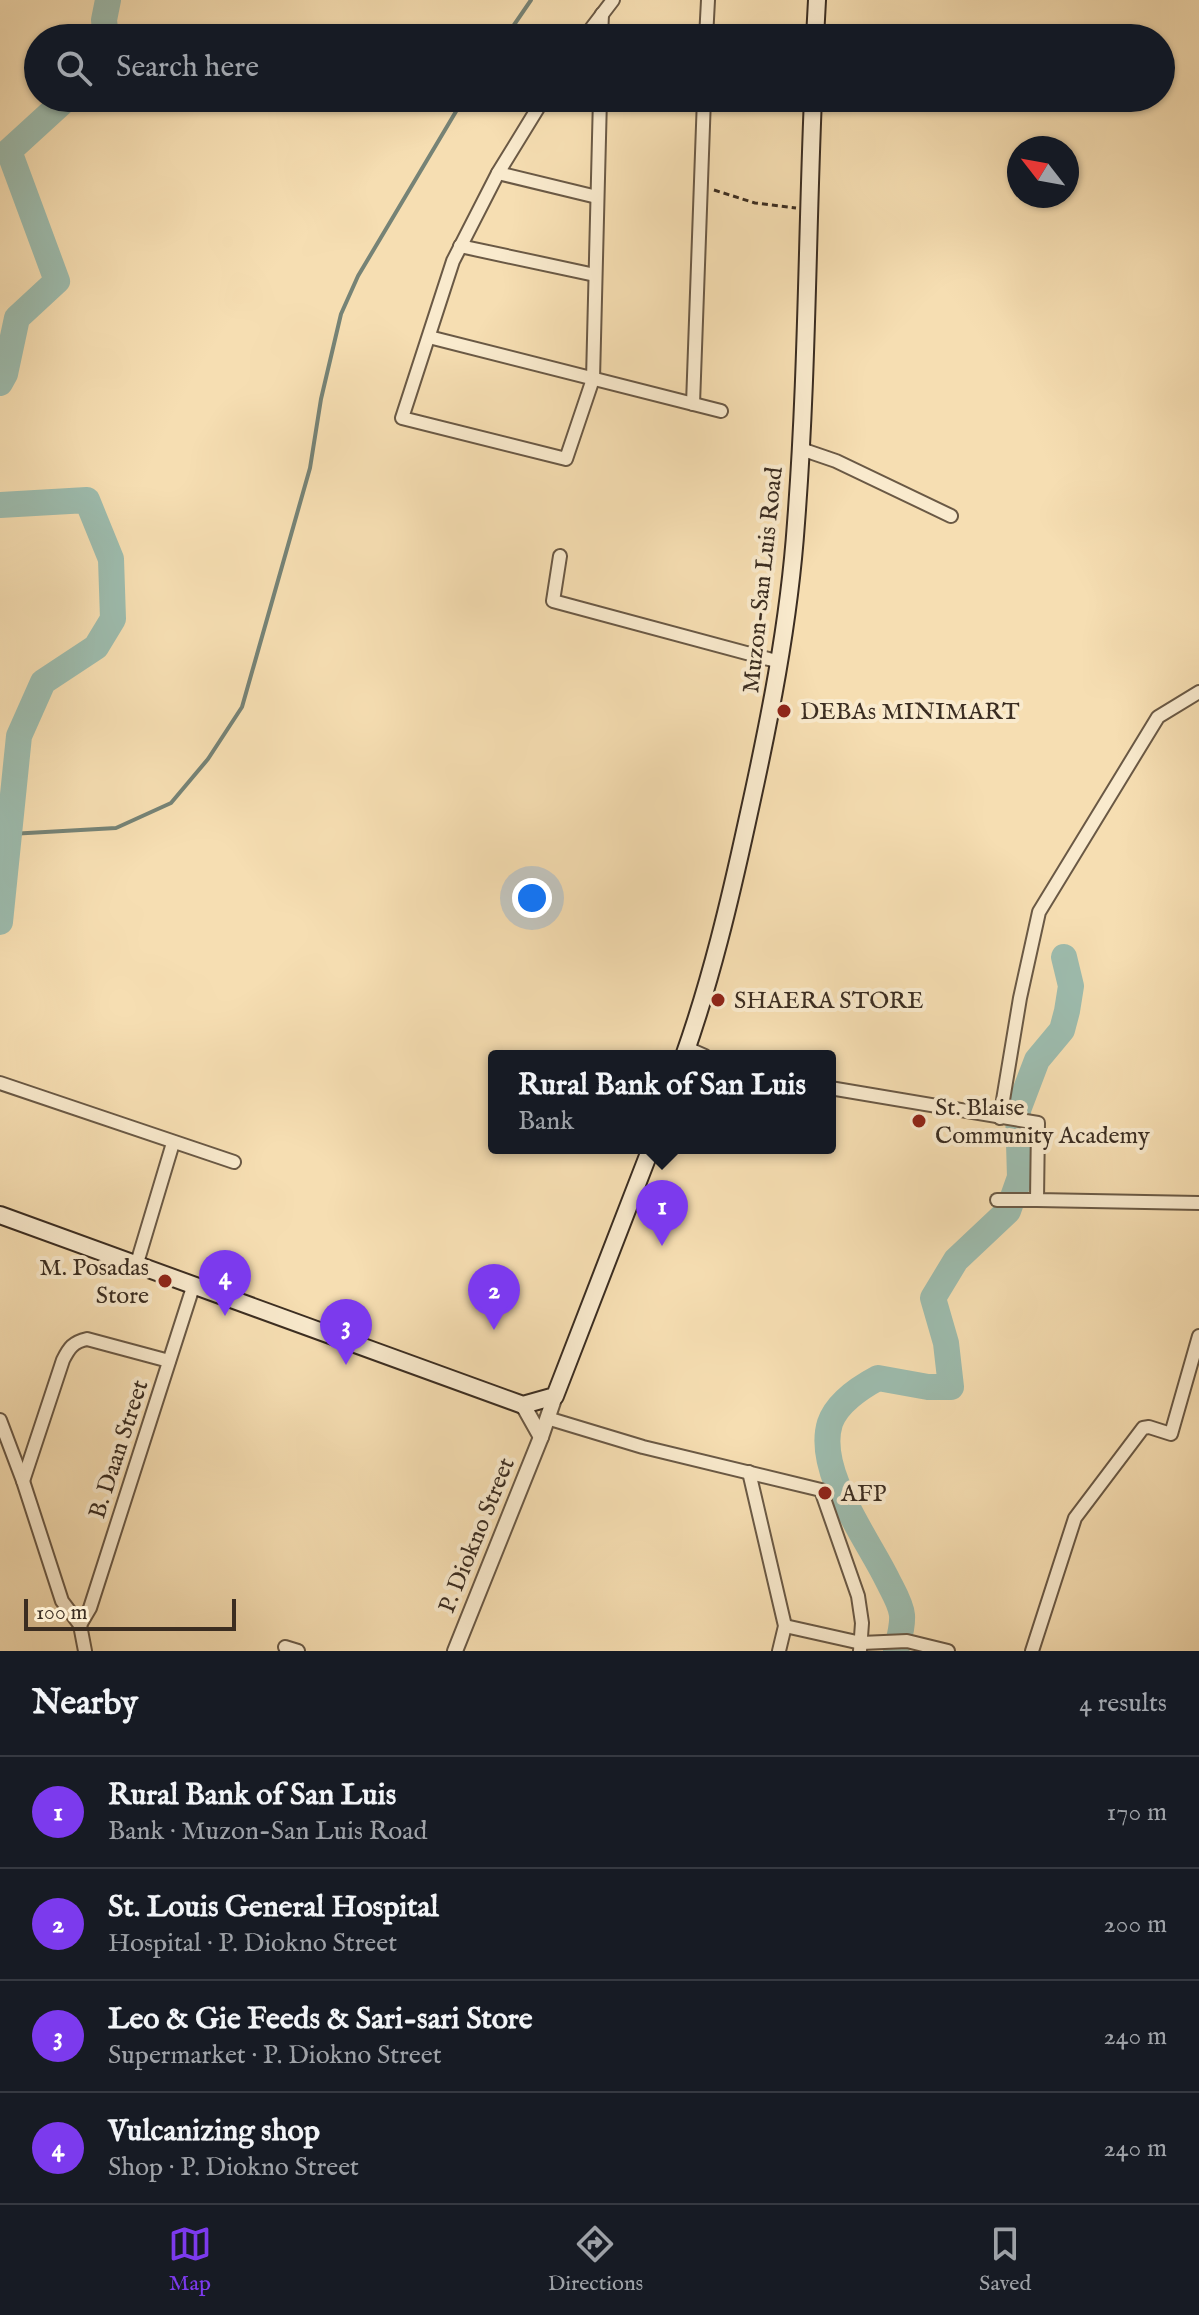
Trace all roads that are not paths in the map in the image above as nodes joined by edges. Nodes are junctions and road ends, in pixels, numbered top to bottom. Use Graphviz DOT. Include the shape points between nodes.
graph roads {
  1 [pos="613,0"];
  2 [pos="708,0"];
  3 [pos="817,0"];
  4 [pos="602,14"];
  5 [pos="594,24"];
  6 [pos="602,24"];
  7 [pos="707,24"];
  8 [pos="816,24"];
  9 [pos="535,112"];
  10 [pos="600,112"];
  11 [pos="704,112"];
  12 [pos="812,112"];
  13 [pos="498,173"];
  14 [pos="597,197"];
  15 [pos="460,246"];
  16 [pos="595,275"];
  17 [pos="429,337"];
  18 [pos="593,379"];
  19 [pos="693,404"];
  20 [pos="721,411"];
  21 [pos="801,449"];
  22 [pos="951,516"];
  23 [pos="560,556"];
  24 [pos="780,662"];
  25 [pos="1199,692"];
  26 [pos="687,1050"];
  27 [pos="0,1083"];
  28 [pos="836,1089"];
  29 [pos="1005,1119"];
  30 [pos="173,1143"];
  31 [pos="649,1154"];
  32 [pos="234,1162"];
  33 [pos="997,1200"];
  34 [pos="1037,1200"];
  35 [pos="1199,1203"];
  36 [pos="0,1215"];
  37 [pos="137,1263"];
  38 [pos="194,1284"];
  39 [pos="1199,1336"];
  40 [pos="169,1361"];
  41 [pos="555,1396"];
  42 [pos="523,1405"];
  43 [pos="547,1418"];
  44 [pos="0,1420"];
  45 [pos="541,1437"];
  46 [pos="749,1472"];
  47 [pos="23,1481"];
  48 [pos="80,1625"];
  49 [pos="785,1626"];
  50 [pos="861,1647"];
  51 [pos="85,1651"];
  52 [pos="455,1651"];
  53 [pos="779,1651"];
  54 [pos="948,1651"];
  55 [pos="1032,1651"];
  1 -- 4 [label="street"];
  2 -- 7 [label="street"];
  3 -- 8 [label="main road"];
  4 -- 5 [label="street"];
  4 -- 6 [label="street"];
  9 -- 13 [label="street"];
  10 -- 14 [label="street"];
  11 -- 19 [label="street"];
  12 -- 21 [label="main road, Muzon-San Luis Road"];
  13 -- 14 [label="street"];
  13 -- 15 [label="street"];
  14 -- 16 [label="street"];
  15 -- 16 [label="street"];
  15 -- 17 [label="street"];
  16 -- 18 [label="street"];
  17 -- 18 [label="street"];
  17 -- 18 [label="street" via="402,418 566,459"];
  18 -- 19 [label="street"];
  19 -- 20 [label="street"];
  21 -- 22 [label="street"];
  21 -- 24 [label="main road, Muzon-San Luis Road"];
  23 -- 24 [label="street" via="553,601"];
  24 -- 26 [label="main road, Muzon-San Luis Road" via="735,876"];
  25 -- 29 [label="street" via="1158,717 1039,912 1020,998"];
  27 -- 30 [label="street"];
  28 -- 29 [label="street"];
  29 -- 34 [label="street" via="1038,1123"];
  30 -- 32 [label="street"];
  30 -- 37 [label="street"];
  31 -- 41 [label="main road"];
  33 -- 34 [label="street"];
  34 -- 35 [label="street"];
  36 -- 37 [label="main road"];
  37 -- 38 [label="main road"];
  38 -- 40 [label="street, B. Daan Street"];
  38 -- 42 [label="main road"];
  39 -- 55 [label="street" via="1171,1434 1143,1428 1075,1518"];
  40 -- 47 [label="street" via="87,1339 77,1341 63,1360"];
  40 -- 48 [label="street, B. Daan Street" via="90,1608"];
  41 -- 42 [label="main road"];
  41 -- 43 [label="street, P. Diokno Street"];
  42 -- 45 [label="street, P. Diokno Street"];
  43 -- 45 [label="street, P. Diokno Street"];
  43 -- 46 [label="street"];
  44 -- 47 [label="street"];
  45 -- 52 [label="street, P. Diokno Street"];
  46 -- 49 [label="street"];
  46 -- 50 [label="street" via="821,1490 858,1596"];
  47 -- 48 [label="street" via="62,1601"];
  48 -- 51 [label="street"];
  49 -- 50 [label="street"];
  49 -- 53 [label="street"];
  50 -- 54 [label="street" via="907,1641"];
}
